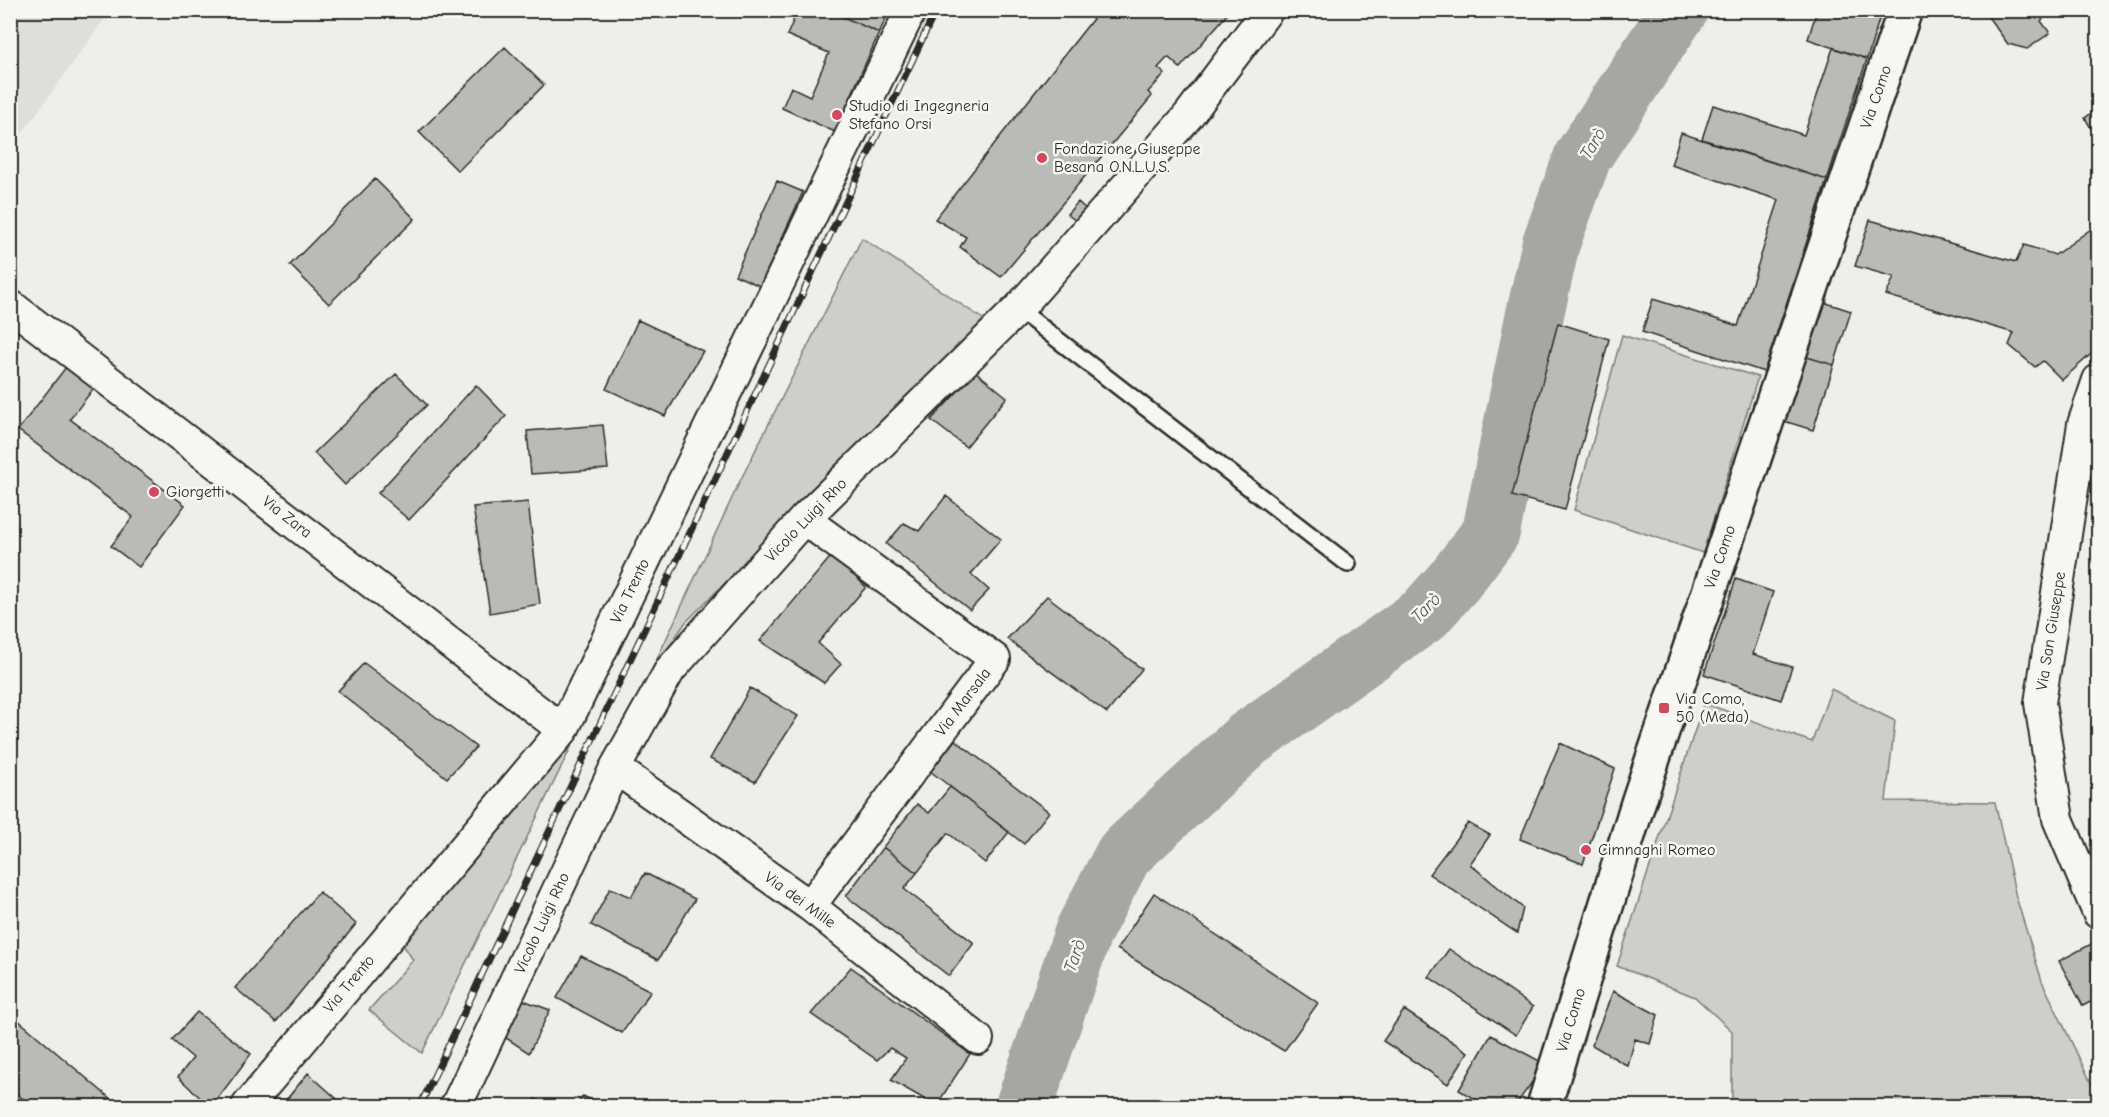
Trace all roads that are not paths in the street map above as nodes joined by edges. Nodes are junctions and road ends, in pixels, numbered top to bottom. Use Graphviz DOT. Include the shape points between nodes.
graph roads {
  1 [pos="911,10"];
  2 [pos="1268,10"];
  3 [pos="1905,10"];
  4 [pos="10,305"];
  5 [pos="1018,309"];
  6 [pos="2098,380"];
  7 [pos="804,519"];
  8 [pos="1348,564"];
  9 [pos="563,730"];
  10 [pos="615,768"];
  11 [pos="810,906"];
  12 [pos="2098,913"];
  13 [pos="978,1039"];
  14 [pos="248,1107"];
  15 [pos="456,1107"];
  16 [pos="1544,1107"];
  1 -- 9 [label="street, Via Trento"];
  2 -- 5 [label="street, Vicolo Luigi Rho" via="1188,116"];
  3 -- 16 [label="street, Via Como" via="1639,800"];
  4 -- 9 [label="street, Via Zara"];
  5 -- 7 [label="street, Vicolo Luigi Rho"];
  5 -- 8 [label="lane"];
  6 -- 12 [label="street, Via San Giuseppe" via="2083,424 2040,703 2058,819"];
  7 -- 10 [label="street, Vicolo Luigi Rho" via="670,670"];
  7 -- 11 [label="street, Via Marsala" via="995,659"];
  9 -- 14 [label="street, Via Trento"];
  10 -- 11 [label="street, Via dei Mille"];
  10 -- 15 [label="street, Vicolo Luigi Rho"];
  11 -- 13 [label="street, Via dei Mille"];
}
